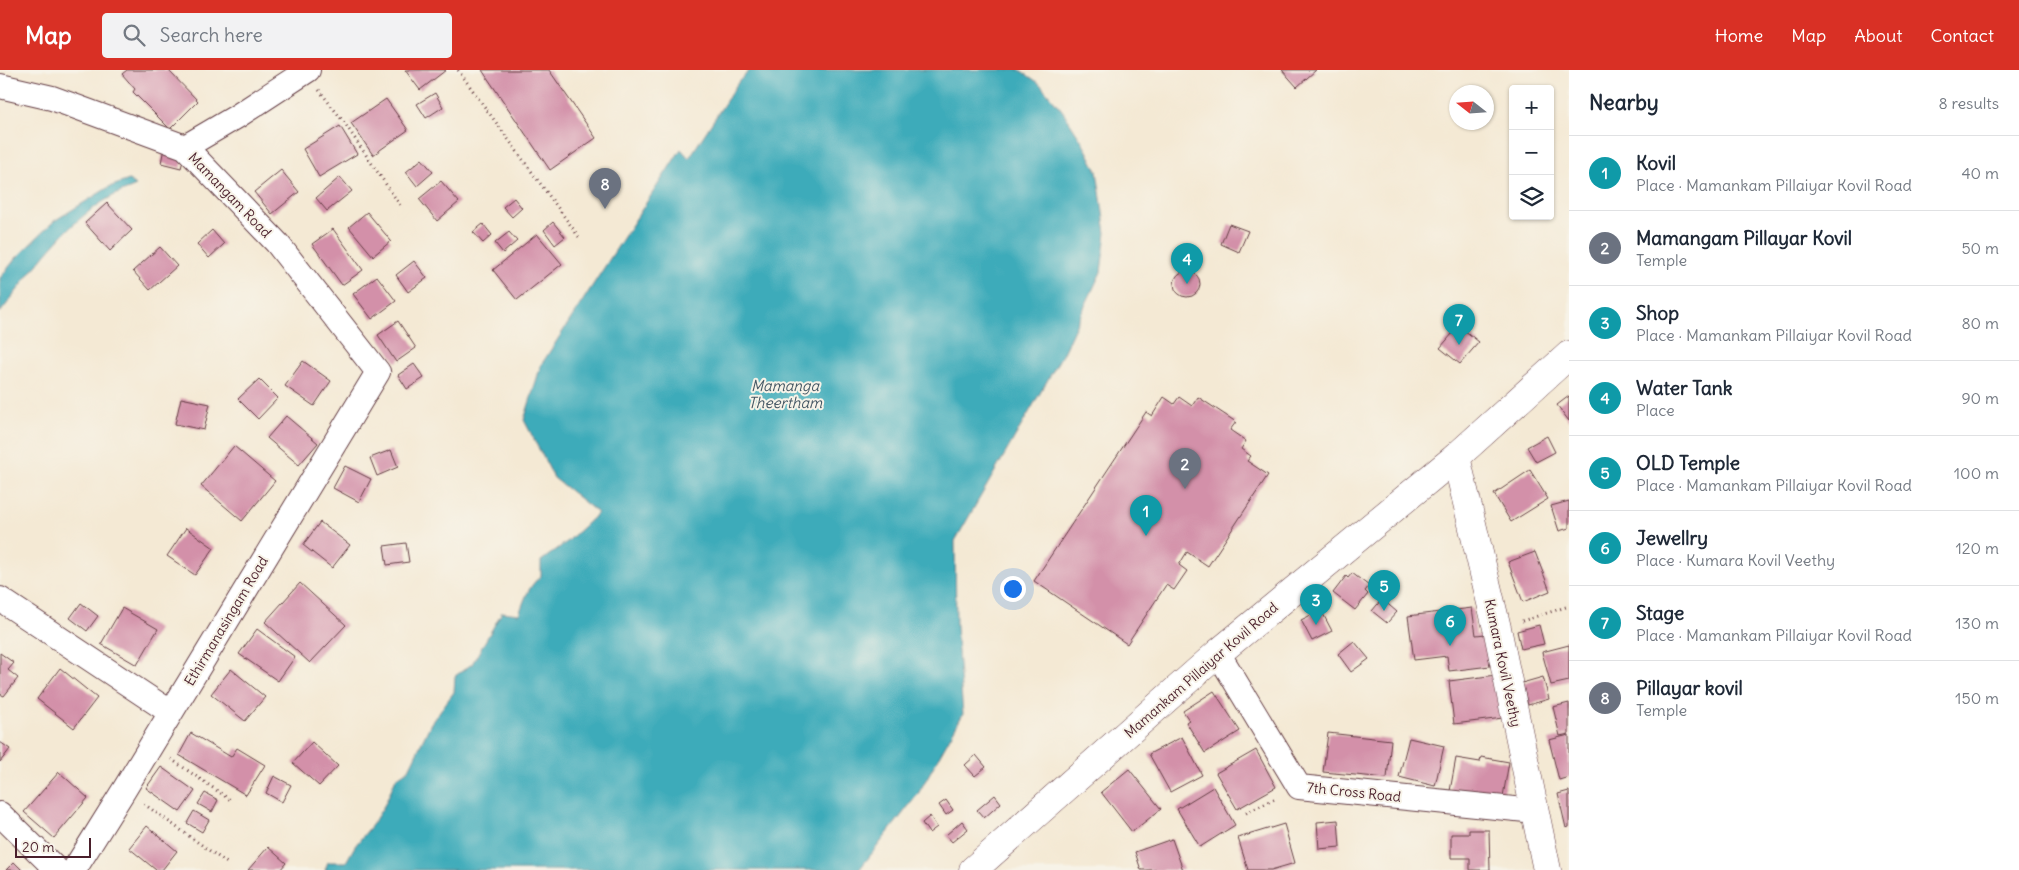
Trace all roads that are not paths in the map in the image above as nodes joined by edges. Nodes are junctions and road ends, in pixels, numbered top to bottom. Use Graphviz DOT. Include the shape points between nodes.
graph roads {
  1 [pos="307,71"];
  2 [pos="0,86"];
  3 [pos="185,147"];
  4 [pos="1569,355"];
  5 [pos="378,372"];
  6 [pos="1456,457"];
  7 [pos="0,599"];
  8 [pos="1218,653"];
  9 [pos="170,712"];
  10 [pos="1534,810"];
  11 [pos="0,814"];
  12 [pos="57,870"];
  13 [pos="74,870"];
  14 [pos="973,870"];
  15 [pos="1547,870"];
  1 -- 3 [label="street, Mamangam Road"];
  2 -- 3 [label="street, Mamangam Road" via="52,98"];
  3 -- 5 [label="street, Mamangam Road" via="277,243"];
  4 -- 6 [label="main road, Mamankam Pillaiyar Kovil Road"];
  5 -- 9 [label="street, Ethirmanasingam Road"];
  6 -- 8 [label="main road, Mamankam Pillaiyar Kovil Road"];
  6 -- 10 [label="main road, Kumara Kovil Veethy" via="1497,628"];
  7 -- 9 [label="street"];
  8 -- 10 [label="street, 7th Cross Road" via="1299,787"];
  8 -- 14 [label="main road, Mamankam Pillaiyar Kovil Road"];
  9 -- 13 [label="street, Ethirmanasingam Road"];
  10 -- 15 [label="main road, Kumara Kovil Veethy"];
  11 -- 12 [label="street"];
}
